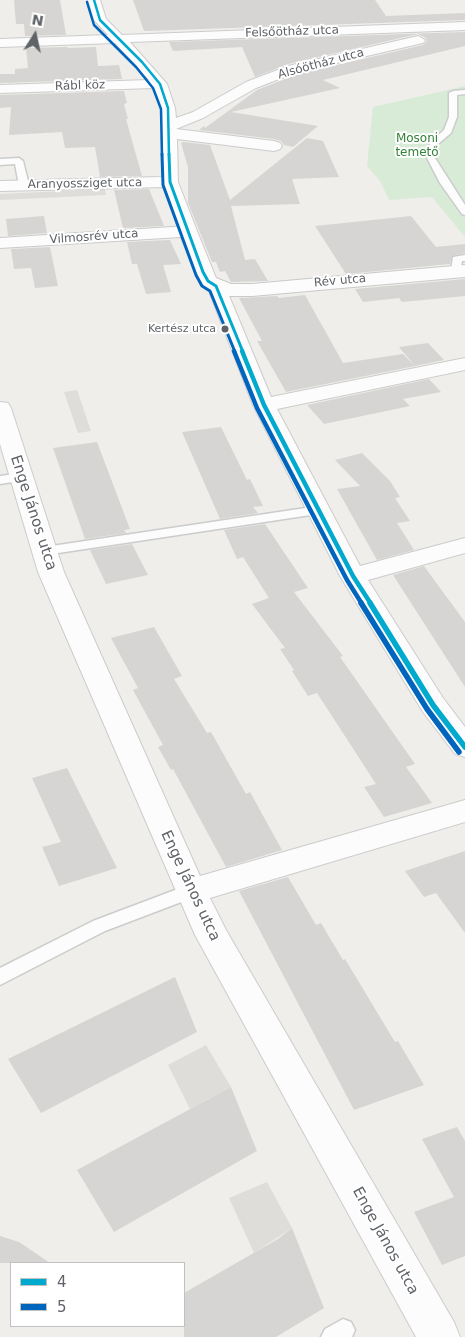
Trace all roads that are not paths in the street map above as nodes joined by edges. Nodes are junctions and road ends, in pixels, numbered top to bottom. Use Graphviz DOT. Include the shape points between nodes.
graph roads {
  1 [pos="94,0"];
  2 [pos="447,26"];
  3 [pos="465,26"];
  4 [pos="118,38"];
  5 [pos="0,43"];
  6 [pos="160,84"];
  7 [pos="0,89"];
  8 [pos="465,92"];
  9 [pos="169,130"];
  10 [pos="274,146"];
  11 [pos="0,162"];
  12 [pos="170,182"];
  13 [pos="24,185"];
  14 [pos="0,186"];
  15 [pos="465,212"];
  16 [pos="188,231"];
  17 [pos="0,243"];
  18 [pos="462,267"];
  19 [pos="216,286"];
  20 [pos="465,364"];
  21 [pos="264,404"];
  22 [pos="0,408"];
  23 [pos="11,479"];
  24 [pos="319,510"];
  25 [pos="465,545"];
  26 [pos="45,552"];
  27 [pos="353,576"];
  28 [pos="465,747"];
  29 [pos="465,811"];
  30 [pos="191,891"];
  31 [pos="0,977"];
  32 [pos="439,1337"];
  1 -- 4 [label="street" via="100,20"];
  2 -- 3 [label="street, Felsőötház utca"];
  2 -- 4 [label="street, Felsőötház utca"];
  2 -- 9 [label="street, Alsóötház utca" via="444,34 293,69 252,85"];
  4 -- 5 [label="street, Felsőötház utca"];
  4 -- 6 [label="street"];
  6 -- 7 [label="street, Rábl köz"];
  6 -- 9 [label="street" via="168,108"];
  8 -- 15 [label="lane" via="453,93 453,117 448,131 434,143 431,158"];
  9 -- 10 [label="street"];
  9 -- 12 [label="street"];
  11 -- 13 [label="lane" via="19,161"];
  12 -- 13 [label="street, Aranyossziget utca"];
  12 -- 16 [label="street"];
  13 -- 14 [label="street, Aranyossziget utca"];
  16 -- 17 [label="street, Vilmosrév utca"];
  16 -- 19 [label="street" via="208,281"];
  18 -- 19 [label="street, Rév utca" via="252,290"];
  19 -- 21 [label="street"];
  20 -- 21 [label="street"];
  21 -- 24 [label="street"];
  22 -- 23 [label="street, Enge János utca"];
  23 -- 26 [label="street, Enge János utca"];
  24 -- 26 [label="lane"];
  24 -- 27 [label="street"];
  25 -- 27 [label="street"];
  26 -- 30 [label="street, Enge János utca"];
  27 -- 28 [label="street" via="433,705"];
  29 -- 30 [label="street"];
  30 -- 31 [label="lane" via="99,926"];
  30 -- 32 [label="street, Enge János utca" via="212,935"];
}
